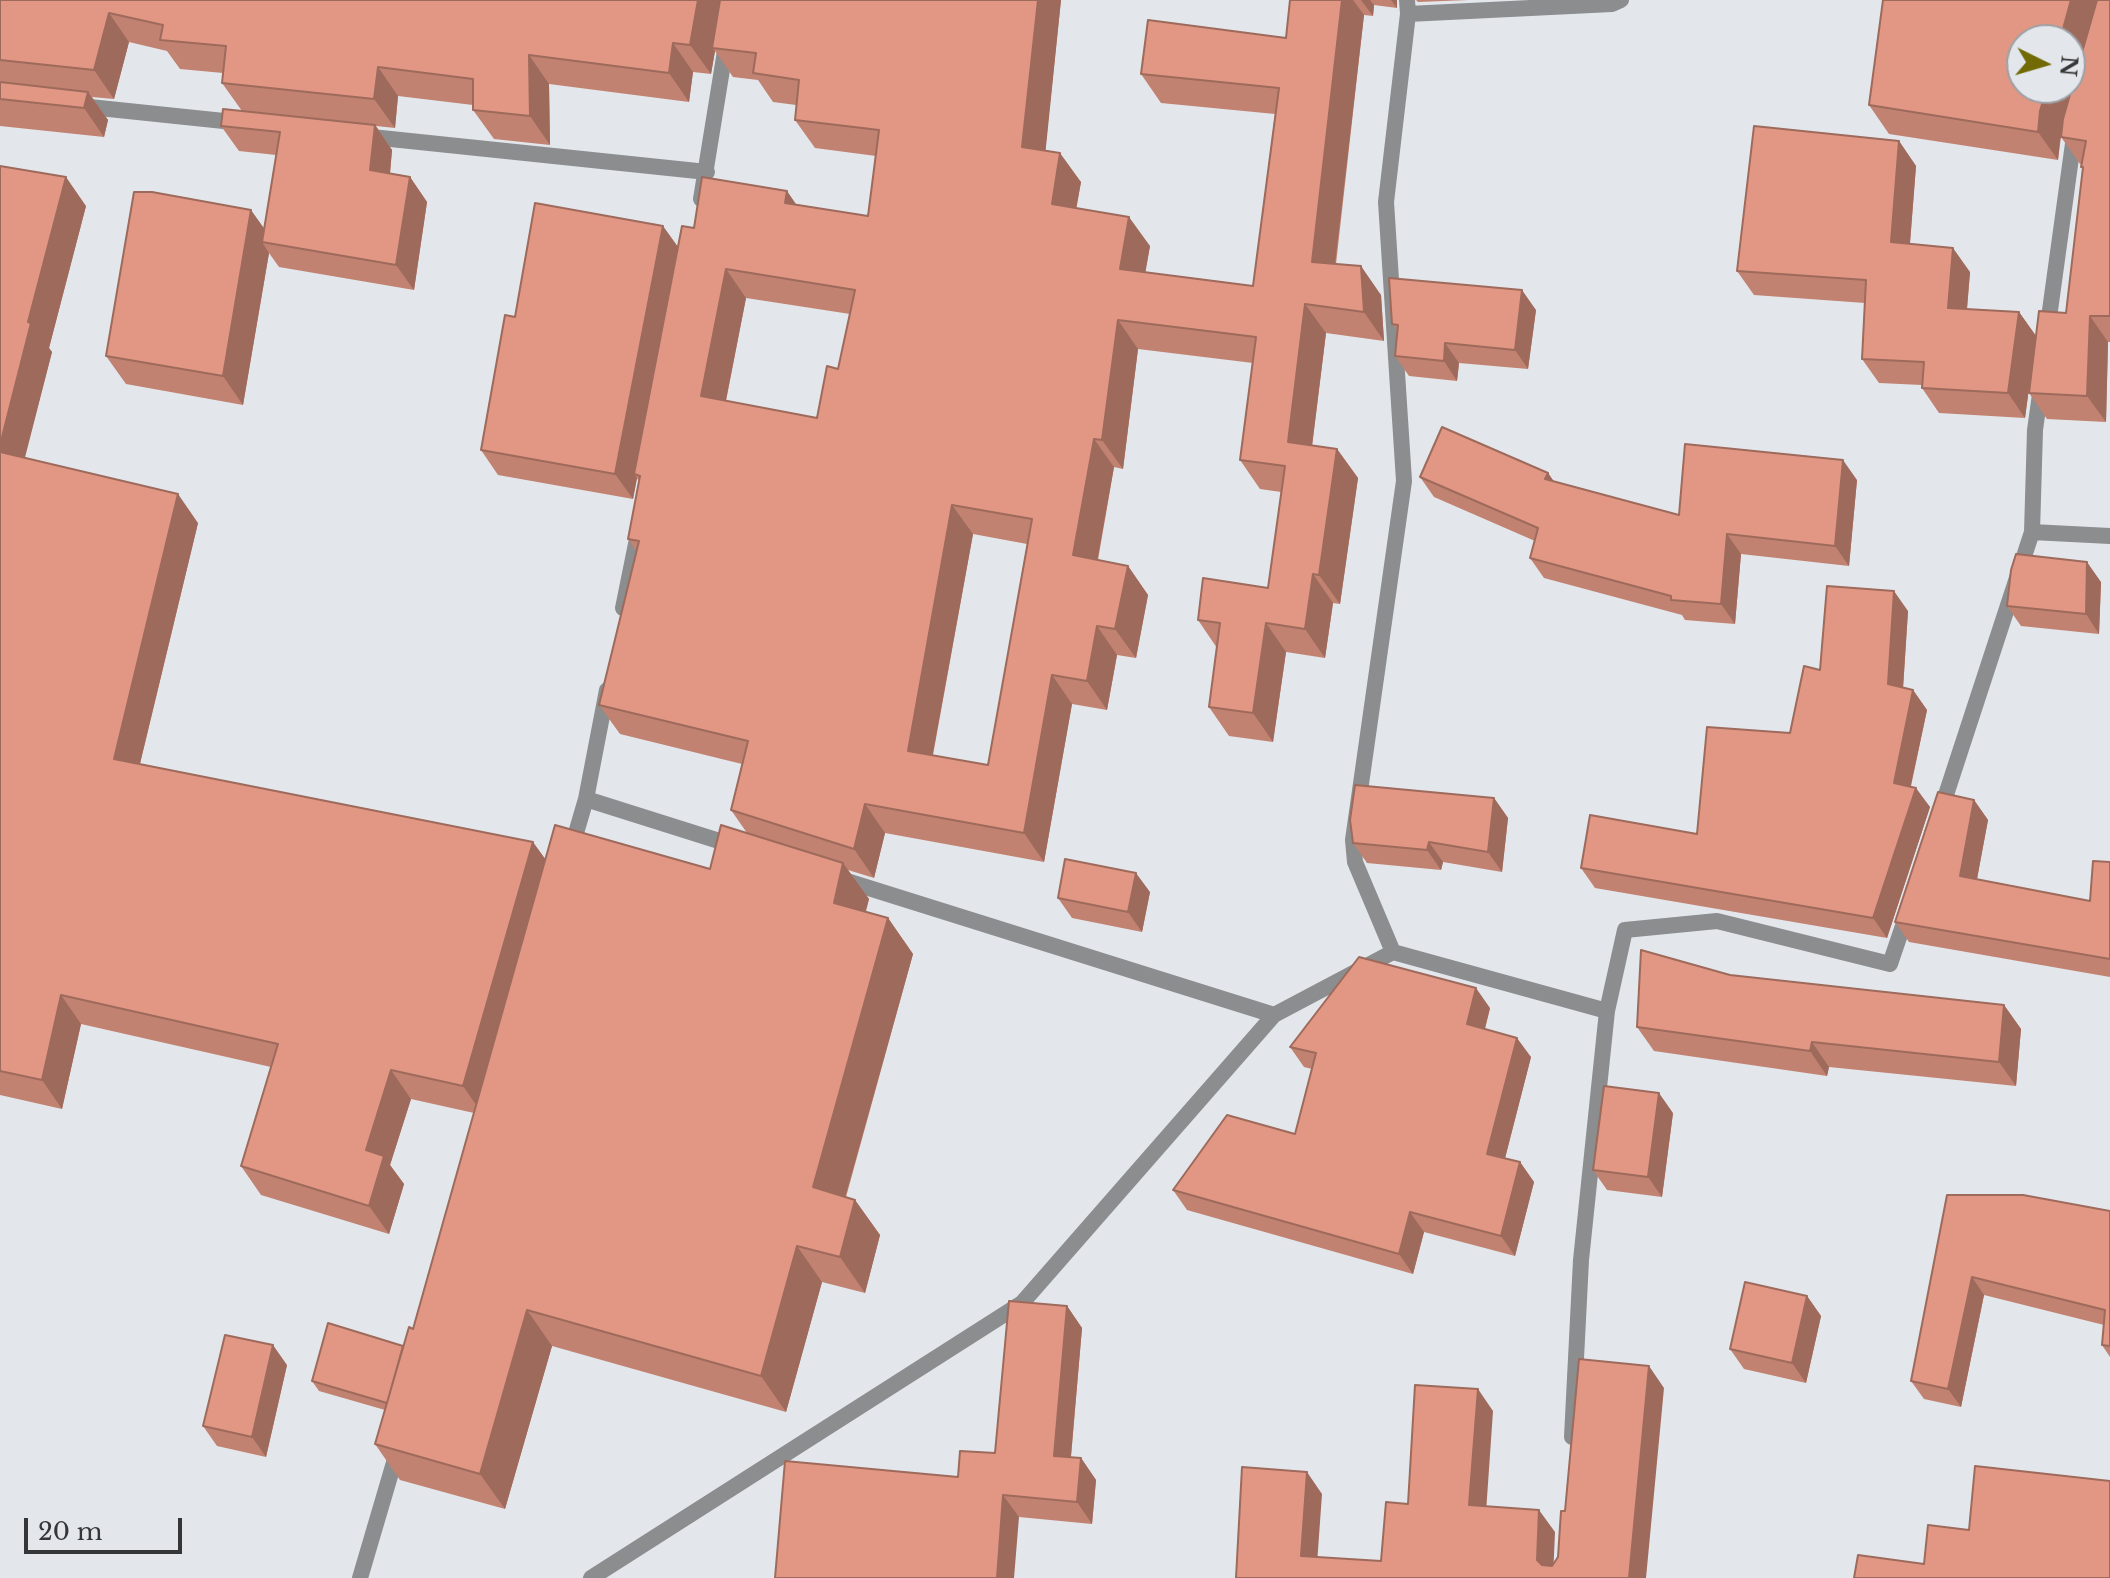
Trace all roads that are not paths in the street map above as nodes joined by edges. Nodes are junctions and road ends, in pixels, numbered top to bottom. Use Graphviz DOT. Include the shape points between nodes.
graph roads {
  1 [pos="1621,0"];
  2 [pos="1408,7"];
  3 [pos="728,31"];
  4 [pos="63,105"];
  5 [pos="2079,115"];
  6 [pos="267,126"];
  7 [pos="345,134"];
  8 [pos="707,172"];
  9 [pos="698,218"];
  10 [pos="642,511"];
  11 [pos="2032,532"];
  12 [pos="2110,536"];
  13 [pos="622,617"];
  14 [pos="610,678"];
  15 [pos="586,799"];
  16 [pos="1934,830"];
  17 [pos="750,851"];
  18 [pos="568,859"];
  19 [pos="825,874"];
  20 [pos="1915,889"];
  21 [pos="1393,952"];
  22 [pos="1607,1011"];
  23 [pos="1274,1015"];
  24 [pos="403,1431"];
  25 [pos="1571,1453"];
  26 [pos="360,1578"];
  27 [pos="591,1578"];
  1 -- 2 [label="street"];
  2 -- 21 [label="street" via="1386,202 1404,481 1353,840 1355,862"];
  3 -- 8 [label="street"];
  4 -- 6 [label="street"];
  5 -- 11 [label="street" via="2071,143 2035,430"];
  7 -- 8 [label="street"];
  8 -- 9 [label="street"];
  10 -- 13 [label="street"];
  11 -- 12 [label="street"];
  11 -- 16 [label="street"];
  14 -- 15 [label="street"];
  15 -- 17 [label="street"];
  15 -- 18 [label="street"];
  19 -- 23 [label="street"];
  20 -- 22 [label="street" via="1890,964 1717,921 1625,930"];
  21 -- 22 [label="street"];
  21 -- 23 [label="street"];
  22 -- 25 [label="street" via="1581,1260"];
  23 -- 27 [label="street" via="1022,1303"];
  24 -- 26 [label="street"];
}
